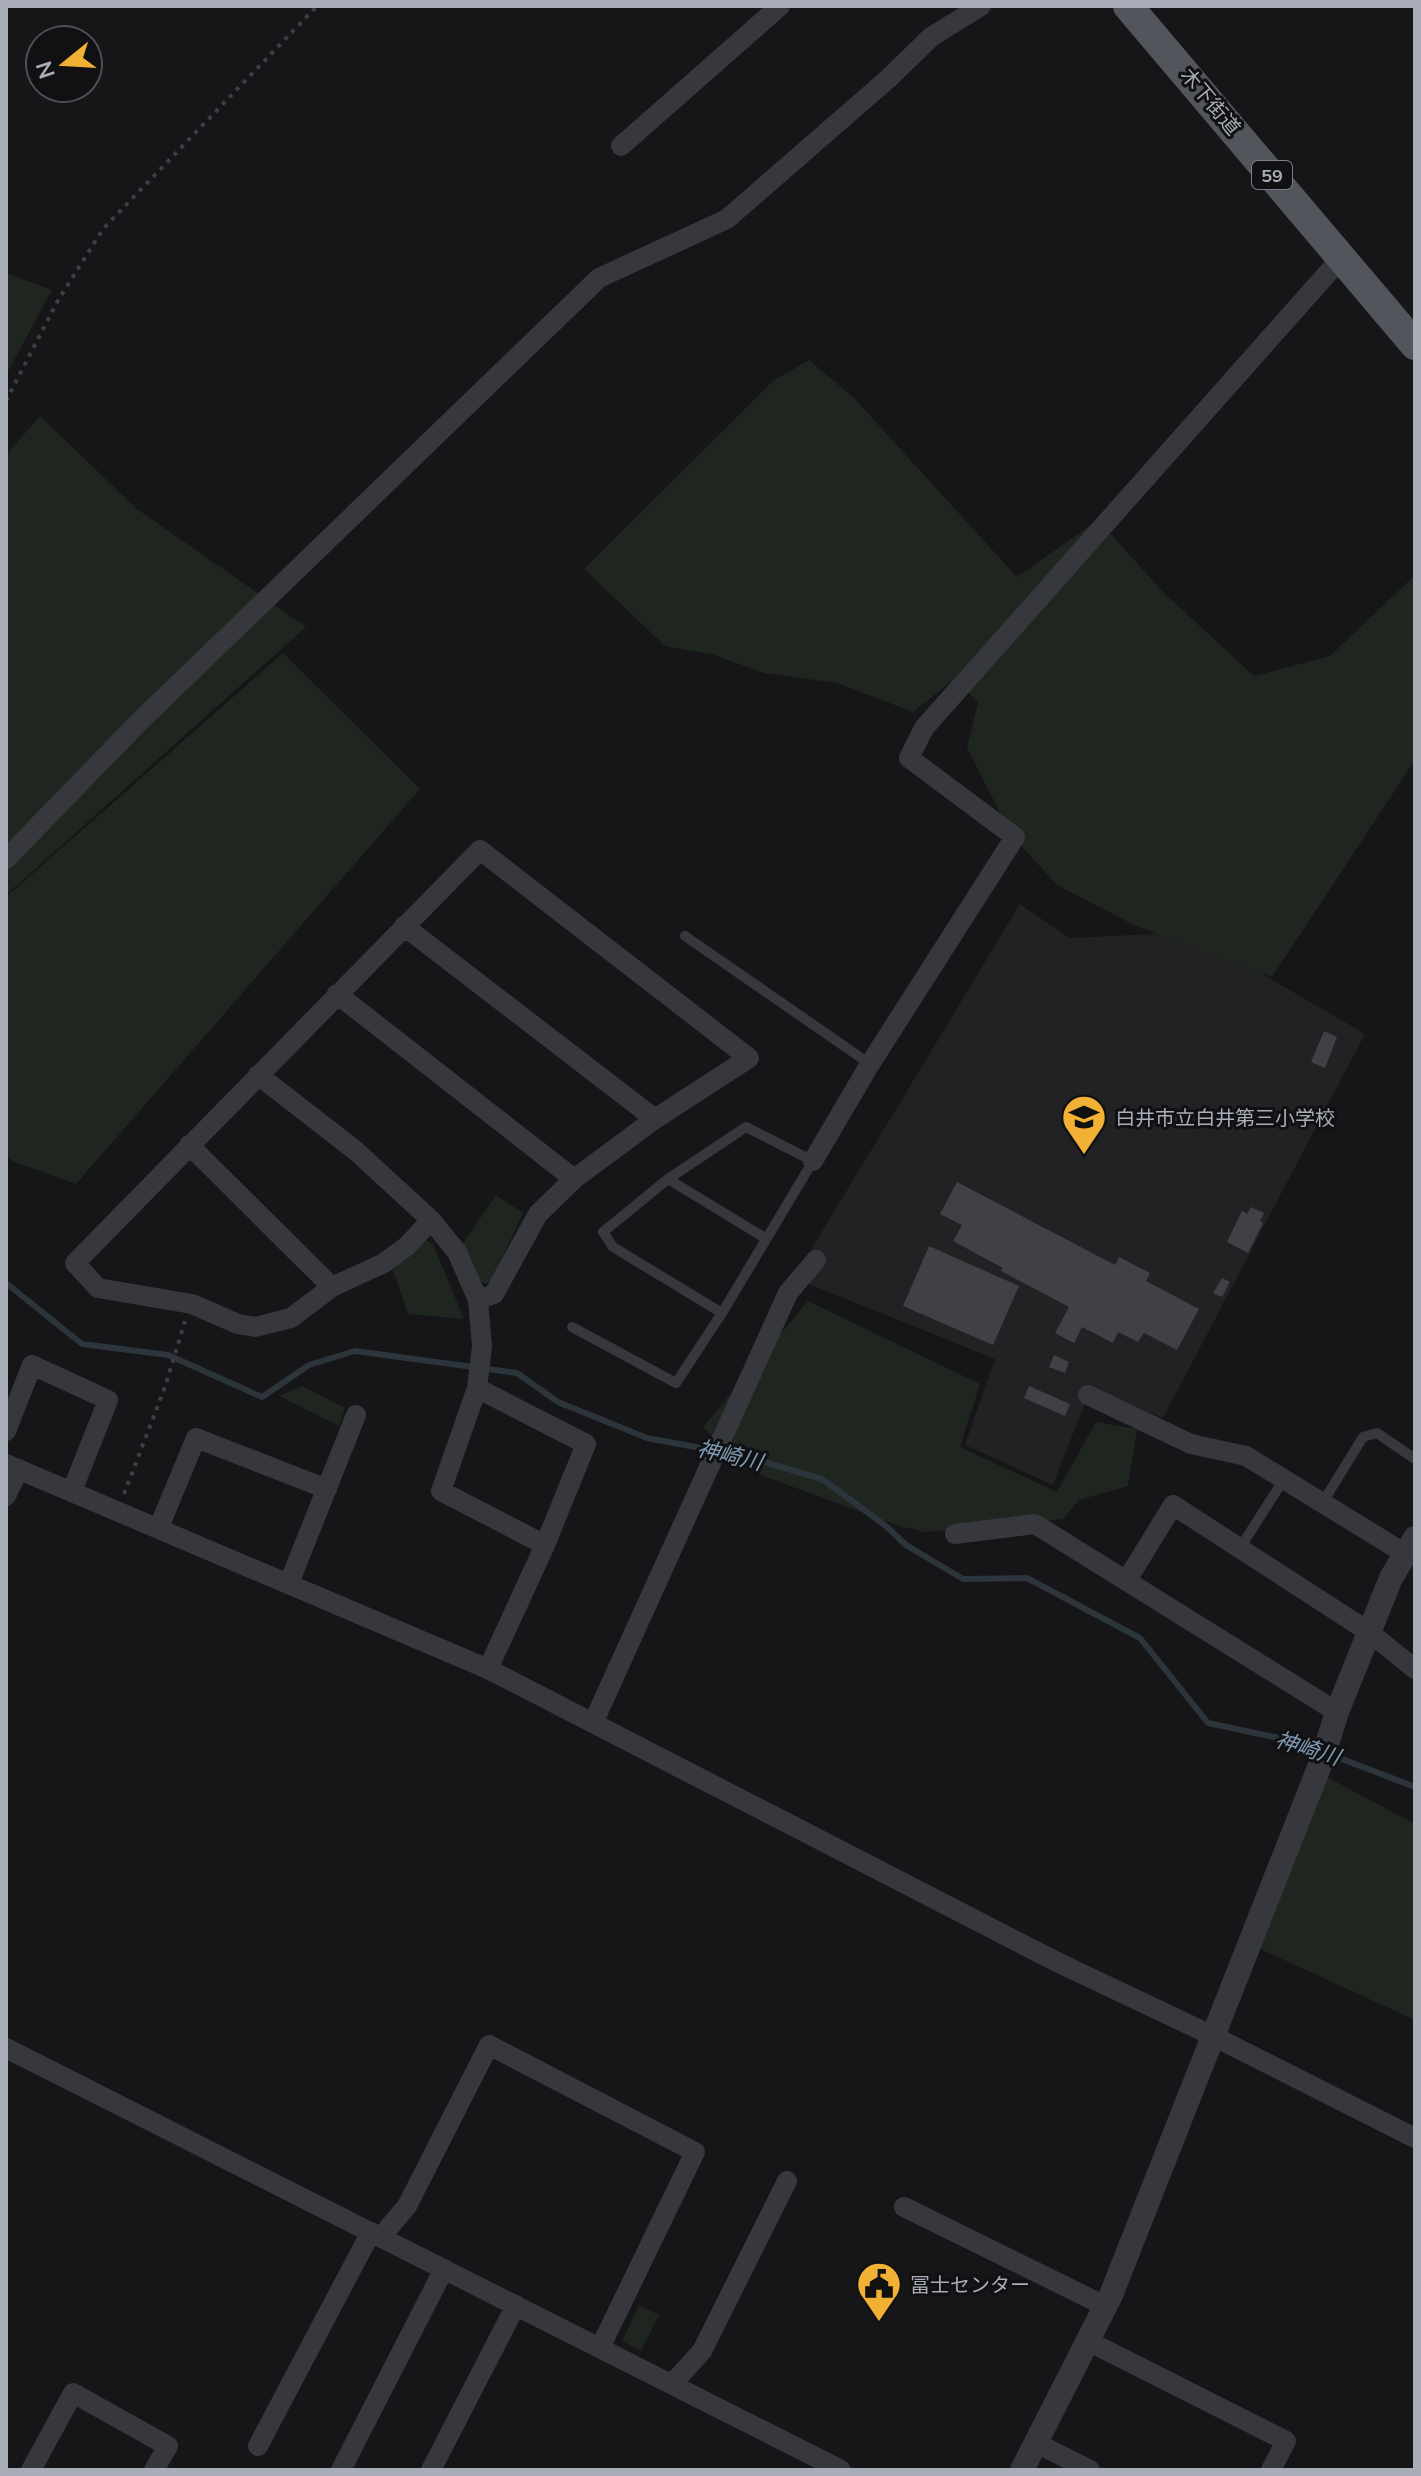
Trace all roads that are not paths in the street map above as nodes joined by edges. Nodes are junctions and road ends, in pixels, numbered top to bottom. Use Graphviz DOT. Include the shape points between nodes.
graph roads {
  1 [pos="780,6"];
  2 [pos="981,6"];
  3 [pos="1128,6"];
  4 [pos="621,146"];
  5 [pos="1342,257"];
  6 [pos="1415,345"];
  7 [pos="6,859"];
  8 [pos="404,926"];
  9 [pos="685,936"];
  10 [pos="337,994"];
  11 [pos="870,1064"];
  12 [pos="258,1075"];
  13 [pos="655,1119"];
  14 [pos="189,1145"];
  15 [pos="813,1161"];
  16 [pos="574,1179"];
  17 [pos="668,1179"];
  18 [pos="431,1220"];
  19 [pos="765,1238"];
  20 [pos="816,1260"];
  21 [pos="332,1287"];
  22 [pos="478,1300"];
  23 [pos="722,1313"];
  24 [pos="572,1327"];
  25 [pos="477,1388"];
  26 [pos="1088,1395"];
  27 [pos="356,1415"];
  28 [pos="6,1431"];
  29 [pos="1415,1459"];
  30 [pos="12,1466"];
  31 [pos="1284,1479"];
  32 [pos="327,1489"];
  33 [pos="72,1491"];
  34 [pos="6,1496"];
  35 [pos="1323,1502"];
  36 [pos="159,1527"];
  37 [pos="955,1534"];
  38 [pos="545,1545"];
  39 [pos="1410,1546"];
  40 [pos="1240,1548"];
  41 [pos="1127,1580"];
  42 [pos="289,1583"];
  43 [pos="1369,1632"];
  44 [pos="488,1669"];
  45 [pos="1415,1669"];
  46 [pos="1337,1712"];
  47 [pos="594,1721"];
  48 [pos="1213,2036"];
  49 [pos="6,2048"];
  50 [pos="1415,2138"];
  51 [pos="787,2181"];
  52 [pos="904,2207"];
  53 [pos="376,2235"];
  54 [pos="444,2269"];
  55 [pos="516,2305"];
  56 [pos="1105,2306"];
  57 [pos="1088,2341"];
  58 [pos="600,2348"];
  59 [pos="672,2384"];
  60 [pos="1036,2443"];
  61 [pos="258,2446"];
  62 [pos="31,2470"];
  63 [pos="154,2470"];
  64 [pos="341,2470"];
  65 [pos="431,2470"];
  66 [pos="841,2470"];
  67 [pos="1022,2470"];
  68 [pos="1090,2470"];
  69 [pos="1271,2470"];
  1 -- 4 [label="street"];
  2 -- 7 [label="street" via="931,37 727,219 599,278 138,723"];
  3 -- 5 [label="main road, 木下街道 / 59"];
  5 -- 6 [label="main road, 木下街道 / 59"];
  5 -- 11 [label="street" via="924,728 909,758 1015,837"];
  8 -- 10 [label="street"];
  8 -- 13 [label="street"];
  8 -- 13 [label="street" via="480,850 749,1058"];
  9 -- 11 [label="lane"];
  10 -- 12 [label="street"];
  10 -- 16 [label="street"];
  11 -- 15 [label="street"];
  12 -- 14 [label="street"];
  12 -- 18 [label="street" via="356,1151"];
  13 -- 16 [label="street"];
  14 -- 21 [label="street"];
  14 -- 21 [label="street" via="75,1263 98,1288 192,1304 255,1327 291,1318"];
  15 -- 17 [label="lane" via="746,1127"];
  15 -- 19 [label="lane"];
  16 -- 22 [label="street" via="538,1214 494,1294"];
  17 -- 19 [label="lane"];
  17 -- 23 [label="lane" via="603,1232 613,1247"];
  18 -- 21 [label="street" via="384,1263"];
  18 -- 22 [label="street" via="457,1252"];
  19 -- 23 [label="lane"];
  20 -- 47 [label="street" via="788,1293"];
  22 -- 25 [label="street" via="482,1346"];
  23 -- 24 [label="lane" via="676,1383"];
  25 -- 38 [label="street" via="441,1491"];
  25 -- 38 [label="street" via="586,1444"];
  26 -- 31 [label="street" via="1191,1444 1246,1456"];
  27 -- 32 [label="street"];
  28 -- 33 [label="street" via="32,1365 108,1400"];
  29 -- 35 [label="lane" via="1377,1433 1363,1437"];
  30 -- 33 [label="street"];
  30 -- 34 [label="street"];
  31 -- 35 [label="street"];
  31 -- 40 [label="lane"];
  32 -- 36 [label="street" via="196,1438"];
  32 -- 42 [label="street"];
  33 -- 36 [label="street"];
  35 -- 39 [label="street"];
  36 -- 42 [label="street"];
  37 -- 41 [label="street" via="1035,1524"];
  38 -- 44 [label="street"];
  39 -- 43 [label="street"];
  40 -- 41 [label="street" via="1173,1505"];
  40 -- 43 [label="street"];
  41 -- 46 [label="street"];
  42 -- 44 [label="street"];
  43 -- 45 [label="street"];
  43 -- 46 [label="street"];
  44 -- 47 [label="street"];
  46 -- 48 [label="street"];
  47 -- 48 [label="street" via="1057,1962"];
  48 -- 50 [label="street"];
  48 -- 56 [label="street"];
  49 -- 53 [label="street"];
  51 -- 59 [label="street" via="702,2351"];
  52 -- 56 [label="street"];
  53 -- 54 [label="street"];
  53 -- 58 [label="street" via="407,2206 492,2037 695,2152"];
  53 -- 61 [label="street"];
  54 -- 55 [label="street"];
  54 -- 64 [label="street"];
  55 -- 58 [label="street"];
  55 -- 65 [label="street"];
  56 -- 57 [label="street"];
  57 -- 60 [label="street"];
  57 -- 69 [label="street" via="1286,2441"];
  58 -- 59 [label="street"];
  59 -- 66 [label="street"];
  60 -- 67 [label="street"];
  60 -- 68 [label="street"];
  62 -- 63 [label="street" via="73,2393 168,2446"];
}
